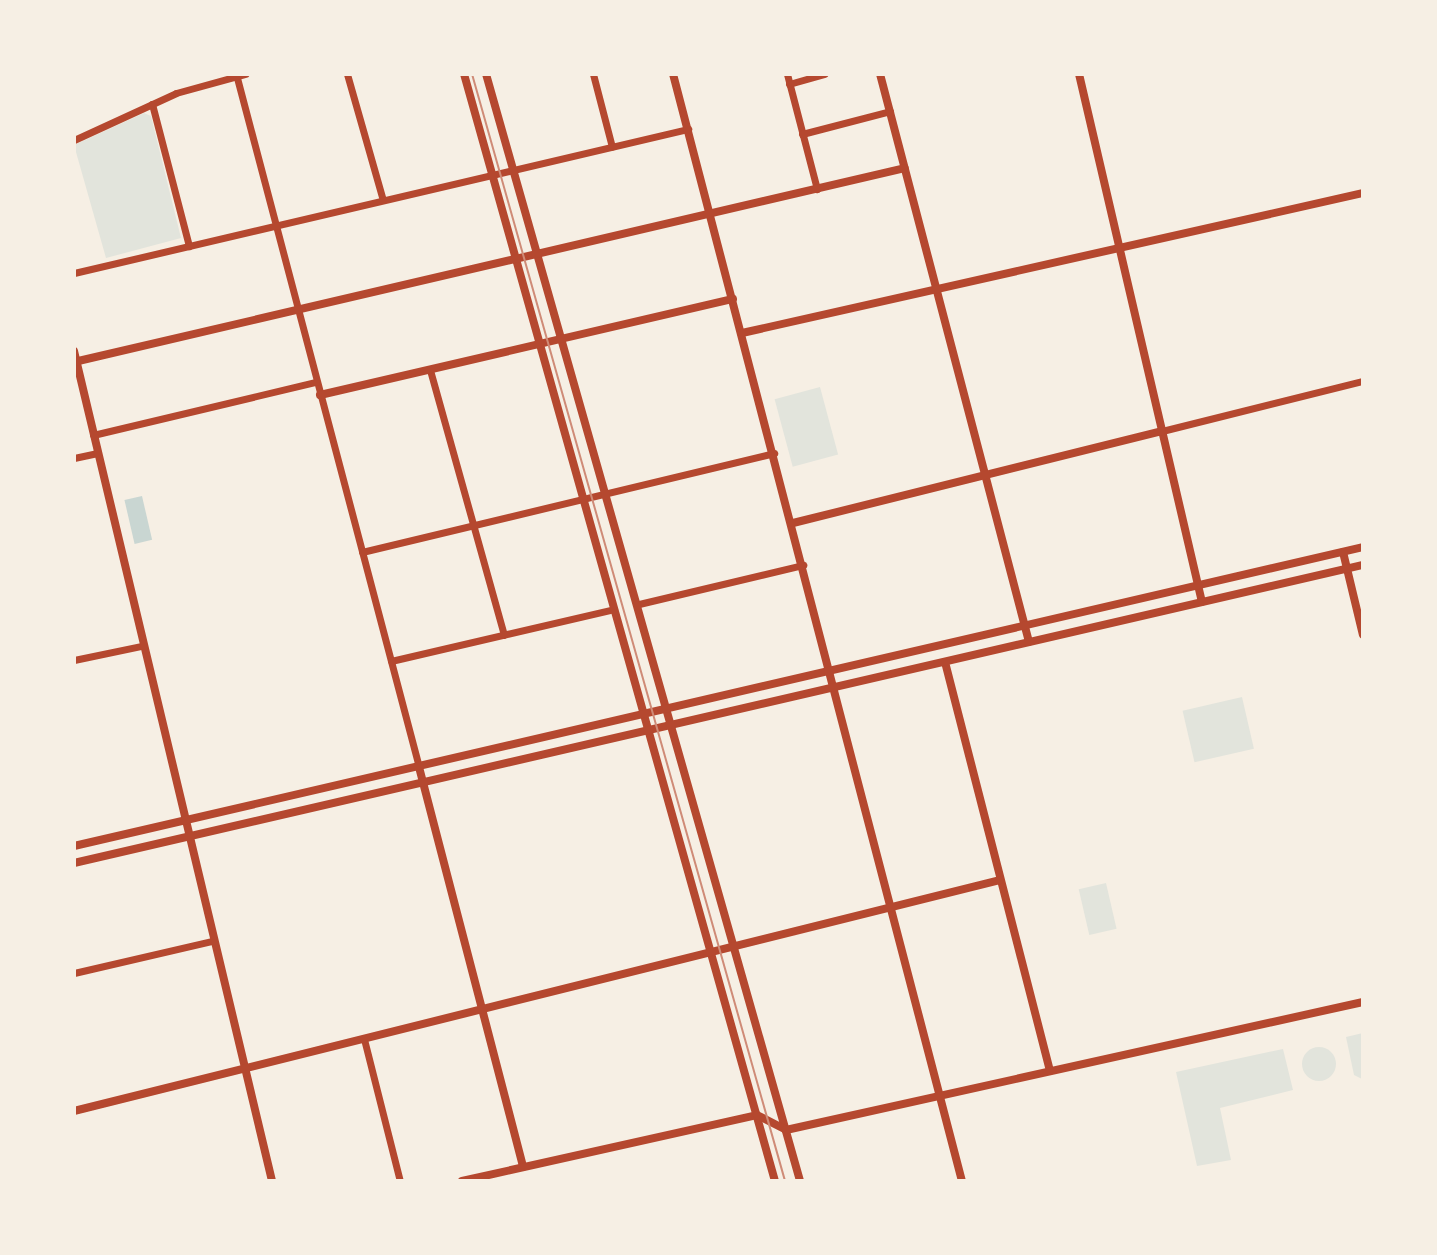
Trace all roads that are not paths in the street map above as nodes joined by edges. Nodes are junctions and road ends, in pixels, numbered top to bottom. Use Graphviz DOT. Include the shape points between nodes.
graph roads {
  1 [pos="347,74"];
  2 [pos="464,74"];
  3 [pos="486,74"];
  4 [pos="593,74"];
  5 [pos="673,74"];
  6 [pos="787,74"];
  7 [pos="825,74"];
  8 [pos="880,74"];
  9 [pos="1079,74"];
  10 [pos="239,75"];
  11 [pos="789,84"];
  12 [pos="152,104"];
  13 [pos="890,111"];
  14 [pos="688,129"];
  15 [pos="802,134"];
  16 [pos="74,140"];
  17 [pos="612,147"];
  18 [pos="905,168"];
  19 [pos="513,170"];
  20 [pos="492,174"];
  21 [pos="817,189"];
  22 [pos="1363,193"];
  23 [pos="383,200"];
  24 [pos="711,214"];
  25 [pos="276,225"];
  26 [pos="189,246"];
  27 [pos="1120,248"];
  28 [pos="537,255"];
  29 [pos="516,260"];
  30 [pos="74,273"];
  31 [pos="938,290"];
  32 [pos="733,299"];
  33 [pos="298,311"];
  34 [pos="742,333"];
  35 [pos="561,339"];
  36 [pos="540,344"];
  37 [pos="74,351"];
  38 [pos="75,361"];
  39 [pos="430,370"];
  40 [pos="1363,381"];
  41 [pos="316,382"];
  42 [pos="320,395"];
  43 [pos="1162,431"];
  44 [pos="93,435"];
  45 [pos="97,453"];
  46 [pos="774,453"];
  47 [pos="74,458"];
  48 [pos="986,476"];
  49 [pos="603,495"];
  50 [pos="584,500"];
  51 [pos="793,523"];
  52 [pos="475,526"];
  53 [pos="1363,547"];
  54 [pos="362,552"];
  55 [pos="1343,552"];
  56 [pos="803,565"];
  57 [pos="1363,565"];
  58 [pos="1348,569"];
  59 [pos="1198,585"];
  60 [pos="1202,602"];
  61 [pos="639,604"];
  62 [pos="614,609"];
  63 [pos="1025,624"];
  64 [pos="504,635"];
  65 [pos="1363,635"];
  66 [pos="1029,642"];
  67 [pos="141,646"];
  68 [pos="74,660"];
  69 [pos="391,661"];
  70 [pos="945,662"];
  71 [pos="832,670"];
  72 [pos="836,686"];
  73 [pos="668,708"];
  74 [pos="642,715"];
  75 [pos="672,722"];
  76 [pos="646,729"];
  77 [pos="419,767"];
  78 [pos="424,783"];
  79 [pos="181,823"];
  80 [pos="185,838"];
  81 [pos="74,846"];
  82 [pos="74,863"];
  83 [pos="1000,880"];
  84 [pos="891,906"];
  85 [pos="211,941"];
  86 [pos="733,947"];
  87 [pos="712,952"];
  88 [pos="74,973"];
  89 [pos="1363,1002"];
  90 [pos="482,1008"];
  91 [pos="364,1039"];
  92 [pos="242,1069"];
  93 [pos="1050,1071"];
  94 [pos="940,1095"];
  95 [pos="74,1111"];
  96 [pos="757,1115"];
  97 [pos="786,1130"];
  98 [pos="523,1167"];
  99 [pos="272,1181"];
  100 [pos="400,1181"];
  101 [pos="462,1181"];
  102 [pos="775,1181"];
  103 [pos="800,1181"];
  104 [pos="962,1181"];
  1 -- 23 [label="street"];
  2 -- 20 [label="street"];
  3 -- 19 [label="street"];
  4 -- 17 [label="street"];
  5 -- 14 [label="street"];
  6 -- 11 [label="street"];
  7 -- 11 [label="street"];
  8 -- 13 [label="street"];
  9 -- 27 [label="street"];
  10 -- 12 [label="street"];
  10 -- 25 [label="street"];
  11 -- 15 [label="street"];
  12 -- 16 [label="street"];
  12 -- 26 [label="street"];
  13 -- 15 [label="street"];
  13 -- 18 [label="street"];
  14 -- 17 [label="street"];
  14 -- 24 [label="street"];
  15 -- 21 [label="street"];
  17 -- 19 [label="street"];
  18 -- 21 [label="street"];
  18 -- 31 [label="street"];
  19 -- 20 [label="street"];
  19 -- 28 [label="street"];
  20 -- 23 [label="street"];
  20 -- 29 [label="street"];
  21 -- 24 [label="street"];
  22 -- 27 [label="street"];
  23 -- 25 [label="street"];
  24 -- 28 [label="street"];
  24 -- 32 [label="street"];
  25 -- 26 [label="street"];
  25 -- 33 [label="street"];
  26 -- 30 [label="street"];
  27 -- 31 [label="street"];
  27 -- 43 [label="street"];
  28 -- 29 [label="street"];
  28 -- 35 [label="street"];
  29 -- 33 [label="street"];
  29 -- 36 [label="street"];
  31 -- 34 [label="street"];
  31 -- 48 [label="street"];
  32 -- 34 [label="street"];
  32 -- 35 [label="street"];
  33 -- 38 [label="street"];
  33 -- 41 [label="street"];
  34 -- 46 [label="street"];
  35 -- 36 [label="street"];
  35 -- 49 [label="street"];
  36 -- 39 [label="street"];
  36 -- 50 [label="street"];
  37 -- 38 [label="street"];
  38 -- 44 [label="street"];
  39 -- 42 [label="street"];
  39 -- 52 [label="street"];
  40 -- 43 [label="street"];
  41 -- 42 [label="street"];
  41 -- 44 [label="street"];
  42 -- 54 [label="street"];
  43 -- 48 [label="street"];
  43 -- 59 [label="street"];
  44 -- 45 [label="street"];
  45 -- 47 [label="street"];
  45 -- 67 [label="street"];
  46 -- 49 [label="street"];
  46 -- 51 [label="street"];
  48 -- 51 [label="street"];
  48 -- 63 [label="street"];
  49 -- 50 [label="street"];
  49 -- 61 [label="street"];
  50 -- 52 [label="street"];
  50 -- 62 [label="street"];
  51 -- 56 [label="street"];
  52 -- 54 [label="street"];
  52 -- 64 [label="street"];
  53 -- 55 [label="street"];
  54 -- 69 [label="street"];
  55 -- 58 [label="street"];
  55 -- 59 [label="street"];
  56 -- 61 [label="street"];
  56 -- 71 [label="street"];
  57 -- 58 [label="street"];
  58 -- 60 [label="street"];
  58 -- 65 [label="street"];
  59 -- 60 [label="street"];
  59 -- 63 [label="street"];
  60 -- 66 [label="street"];
  61 -- 73 [label="street"];
  62 -- 64 [label="street"];
  62 -- 74 [label="street"];
  63 -- 66 [label="street"];
  63 -- 71 [label="street"];
  64 -- 69 [label="street"];
  66 -- 70 [label="street"];
  67 -- 68 [label="street"];
  67 -- 79 [label="street"];
  69 -- 77 [label="street"];
  70 -- 72 [label="street"];
  70 -- 83 [label="street"];
  71 -- 72 [label="street"];
  71 -- 73 [label="street"];
  72 -- 75 [label="street"];
  72 -- 84 [label="street"];
  73 -- 74 [label="street"];
  73 -- 75 [label="street"];
  74 -- 76 [label="street"];
  74 -- 77 [label="street"];
  75 -- 76 [label="street"];
  75 -- 86 [label="street"];
  76 -- 78 [label="street"];
  76 -- 87 [label="street"];
  77 -- 78 [label="street"];
  77 -- 79 [label="street"];
  78 -- 80 [label="street"];
  78 -- 90 [label="street"];
  79 -- 80 [label="street"];
  79 -- 81 [label="street"];
  80 -- 82 [label="street"];
  80 -- 85 [label="street"];
  83 -- 84 [label="street"];
  83 -- 93 [label="street"];
  84 -- 86 [label="street"];
  84 -- 94 [label="street"];
  85 -- 88 [label="street"];
  85 -- 92 [label="street"];
  86 -- 87 [label="street"];
  86 -- 97 [label="street"];
  87 -- 90 [label="street"];
  87 -- 96 [label="street"];
  89 -- 93 [label="street"];
  90 -- 91 [label="street"];
  90 -- 98 [label="street"];
  91 -- 92 [label="street"];
  91 -- 100 [label="street"];
  92 -- 95 [label="street"];
  92 -- 99 [label="street"];
  93 -- 94 [label="street"];
  94 -- 97 [label="street"];
  94 -- 104 [label="street"];
  96 -- 97 [label="street"];
  96 -- 98 [label="street"];
  96 -- 102 [label="street"];
  97 -- 103 [label="street"];
  98 -- 101 [label="street"];
}
